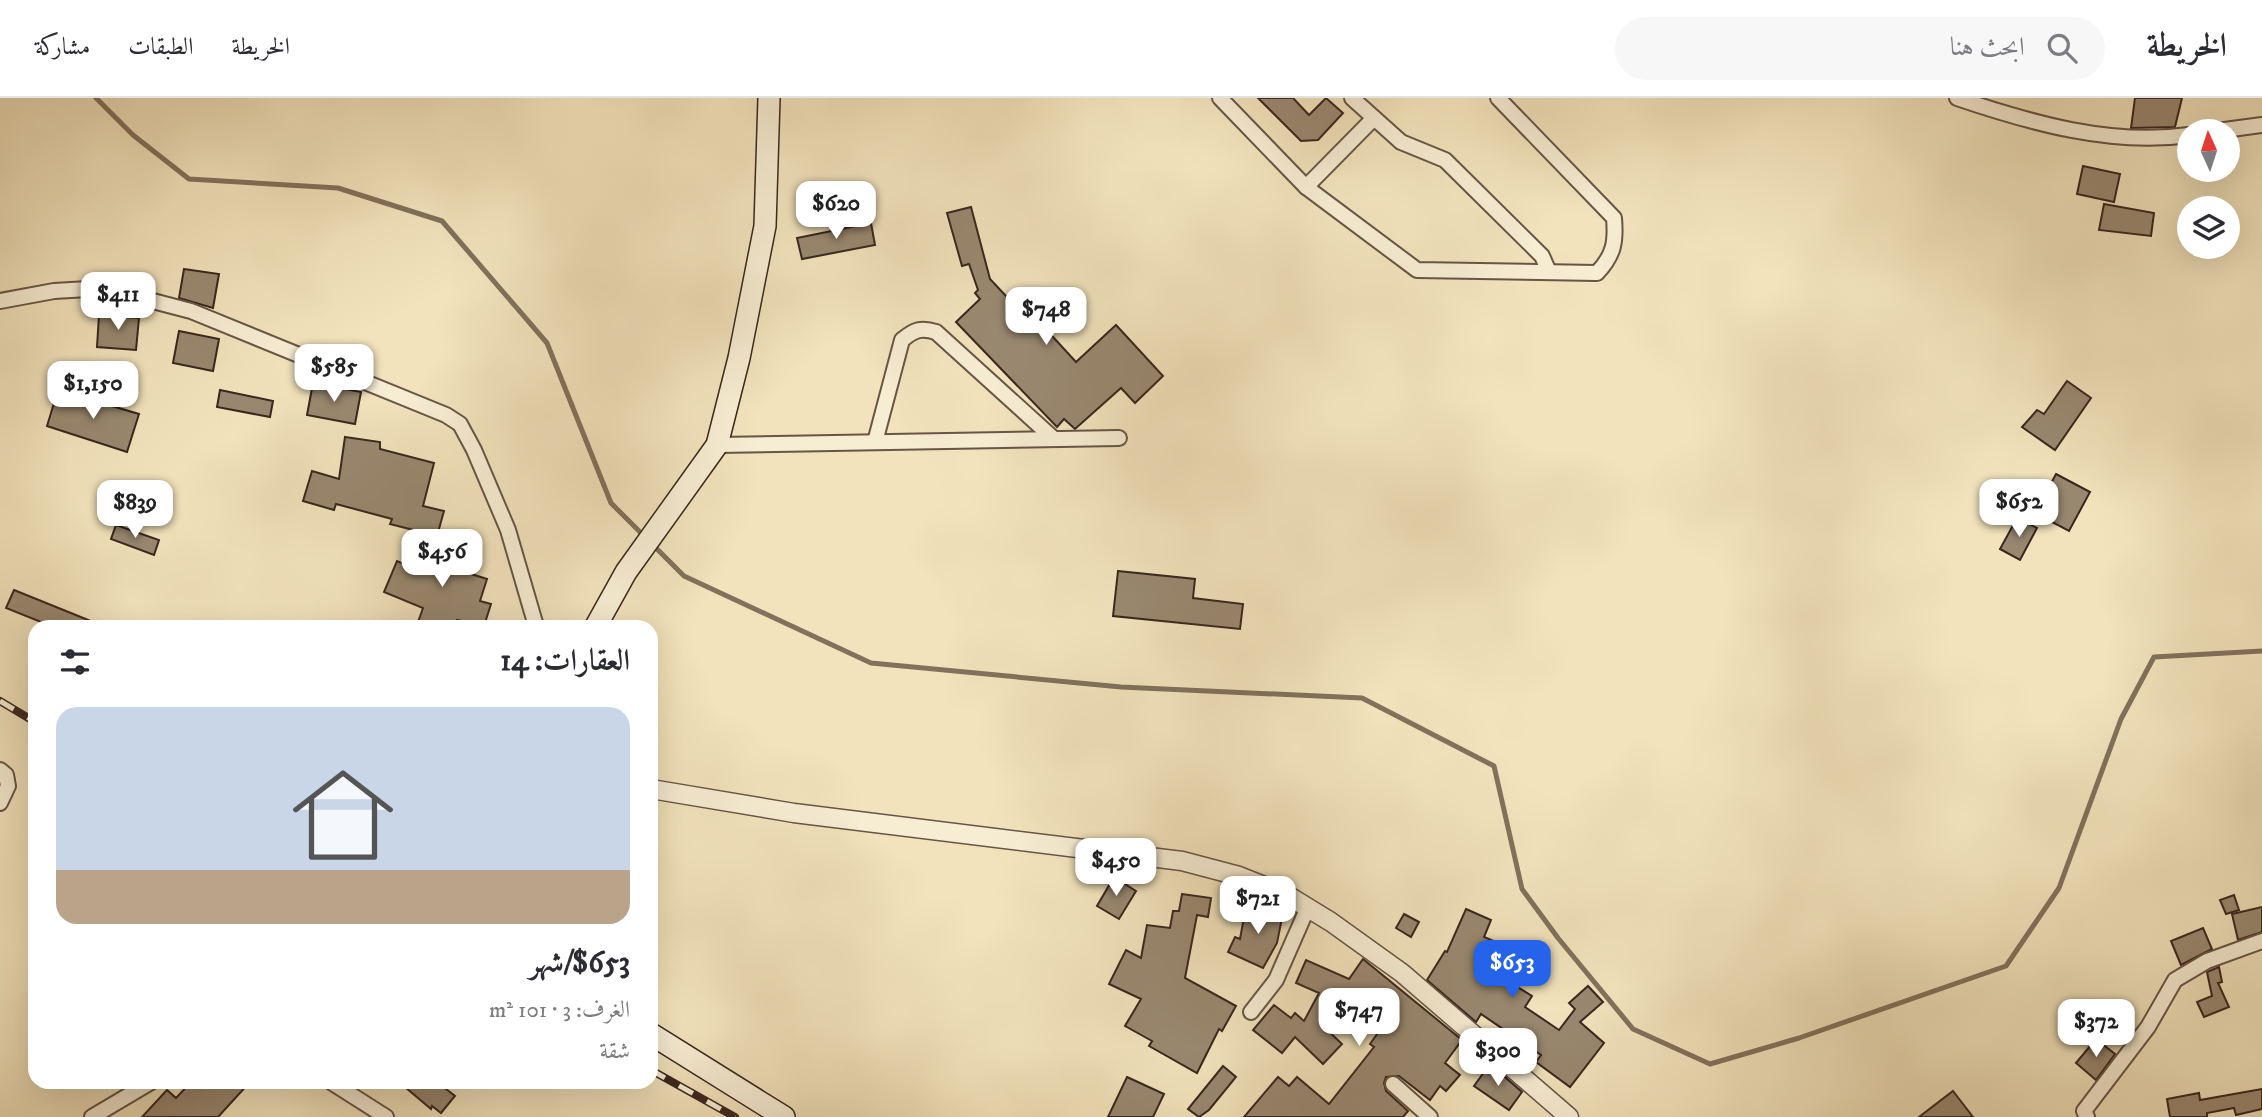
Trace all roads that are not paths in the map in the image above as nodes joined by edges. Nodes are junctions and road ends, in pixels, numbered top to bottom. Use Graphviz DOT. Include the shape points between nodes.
graph roads {
  1 [pos="769,98"];
  2 [pos="1220,98"];
  3 [pos="1352,98"];
  4 [pos="1498,98"];
  5 [pos="1957,98"];
  6 [pos="1373,119"];
  7 [pos="2262,125"];
  8 [pos="2240,128"];
  9 [pos="2177,137"];
  10 [pos="1306,187"];
  11 [pos="1549,272"];
  12 [pos="0,301"];
  13 [pos="1119,438"];
  14 [pos="1054,439"];
  15 [pos="875,442"];
  16 [pos="717,445"];
  17 [pos="534,620"];
  18 [pos="599,620"];
  19 [pos="0,770"];
  20 [pos="658,790"];
  21 [pos="0,803"];
  22 [pos="1308,907"];
  23 [pos="2262,942"];
  24 [pos="1251,1012"];
  25 [pos="658,1038"];
  26 [pos="1393,1084"];
  27 [pos="139,1089"];
  28 [pos="342,1089"];
  29 [pos="92,1117"];
  30 [pos="386,1117"];
  31 [pos="784,1117"];
  32 [pos="1430,1117"];
  33 [pos="1569,1117"];
  34 [pos="2087,1117"];
  1 -- 16 [label="main road" via="765,226"];
  2 -- 10 [label="street"];
  3 -- 6 [label="street"];
  4 -- 11 [label="street" via="1614,218 1616,241 1609,260 1597,273"];
  5 -- 9 [label="street" via="2111,136 2150,140"];
  6 -- 10 [label="street"];
  6 -- 11 [label="street" via="1401,142 1445,160 1542,256"];
  7 -- 8 [label="street"];
  10 -- 11 [label="street" via="1417,270"];
  12 -- 17 [label="street" via="54,291 122,293 191,311 446,415 460,424 508,530"];
  13 -- 14 [label="street"];
  14 -- 15 [label="street"];
  14 -- 15 [label="street" via="936,332 926,328 902,340"];
  15 -- 16 [label="street"];
  16 -- 18 [label="main road" via="626,572"];
  19 -- 21 [label="street" via="8,786"];
  20 -- 22 [label="street" via="794,813 1182,860 1239,876"];
  22 -- 24 [label="street" via="1276,980"];
  22 -- 33 [label="street" via="1402,972"];
  23 -- 34 [label="street" via="2207,961 2175,980 2148,1027 2084,1111"];
  25 -- 31 [label="main road"];
  26 -- 32 [label="street"];
  27 -- 29 [label="street"];
  28 -- 30 [label="street"];
}
